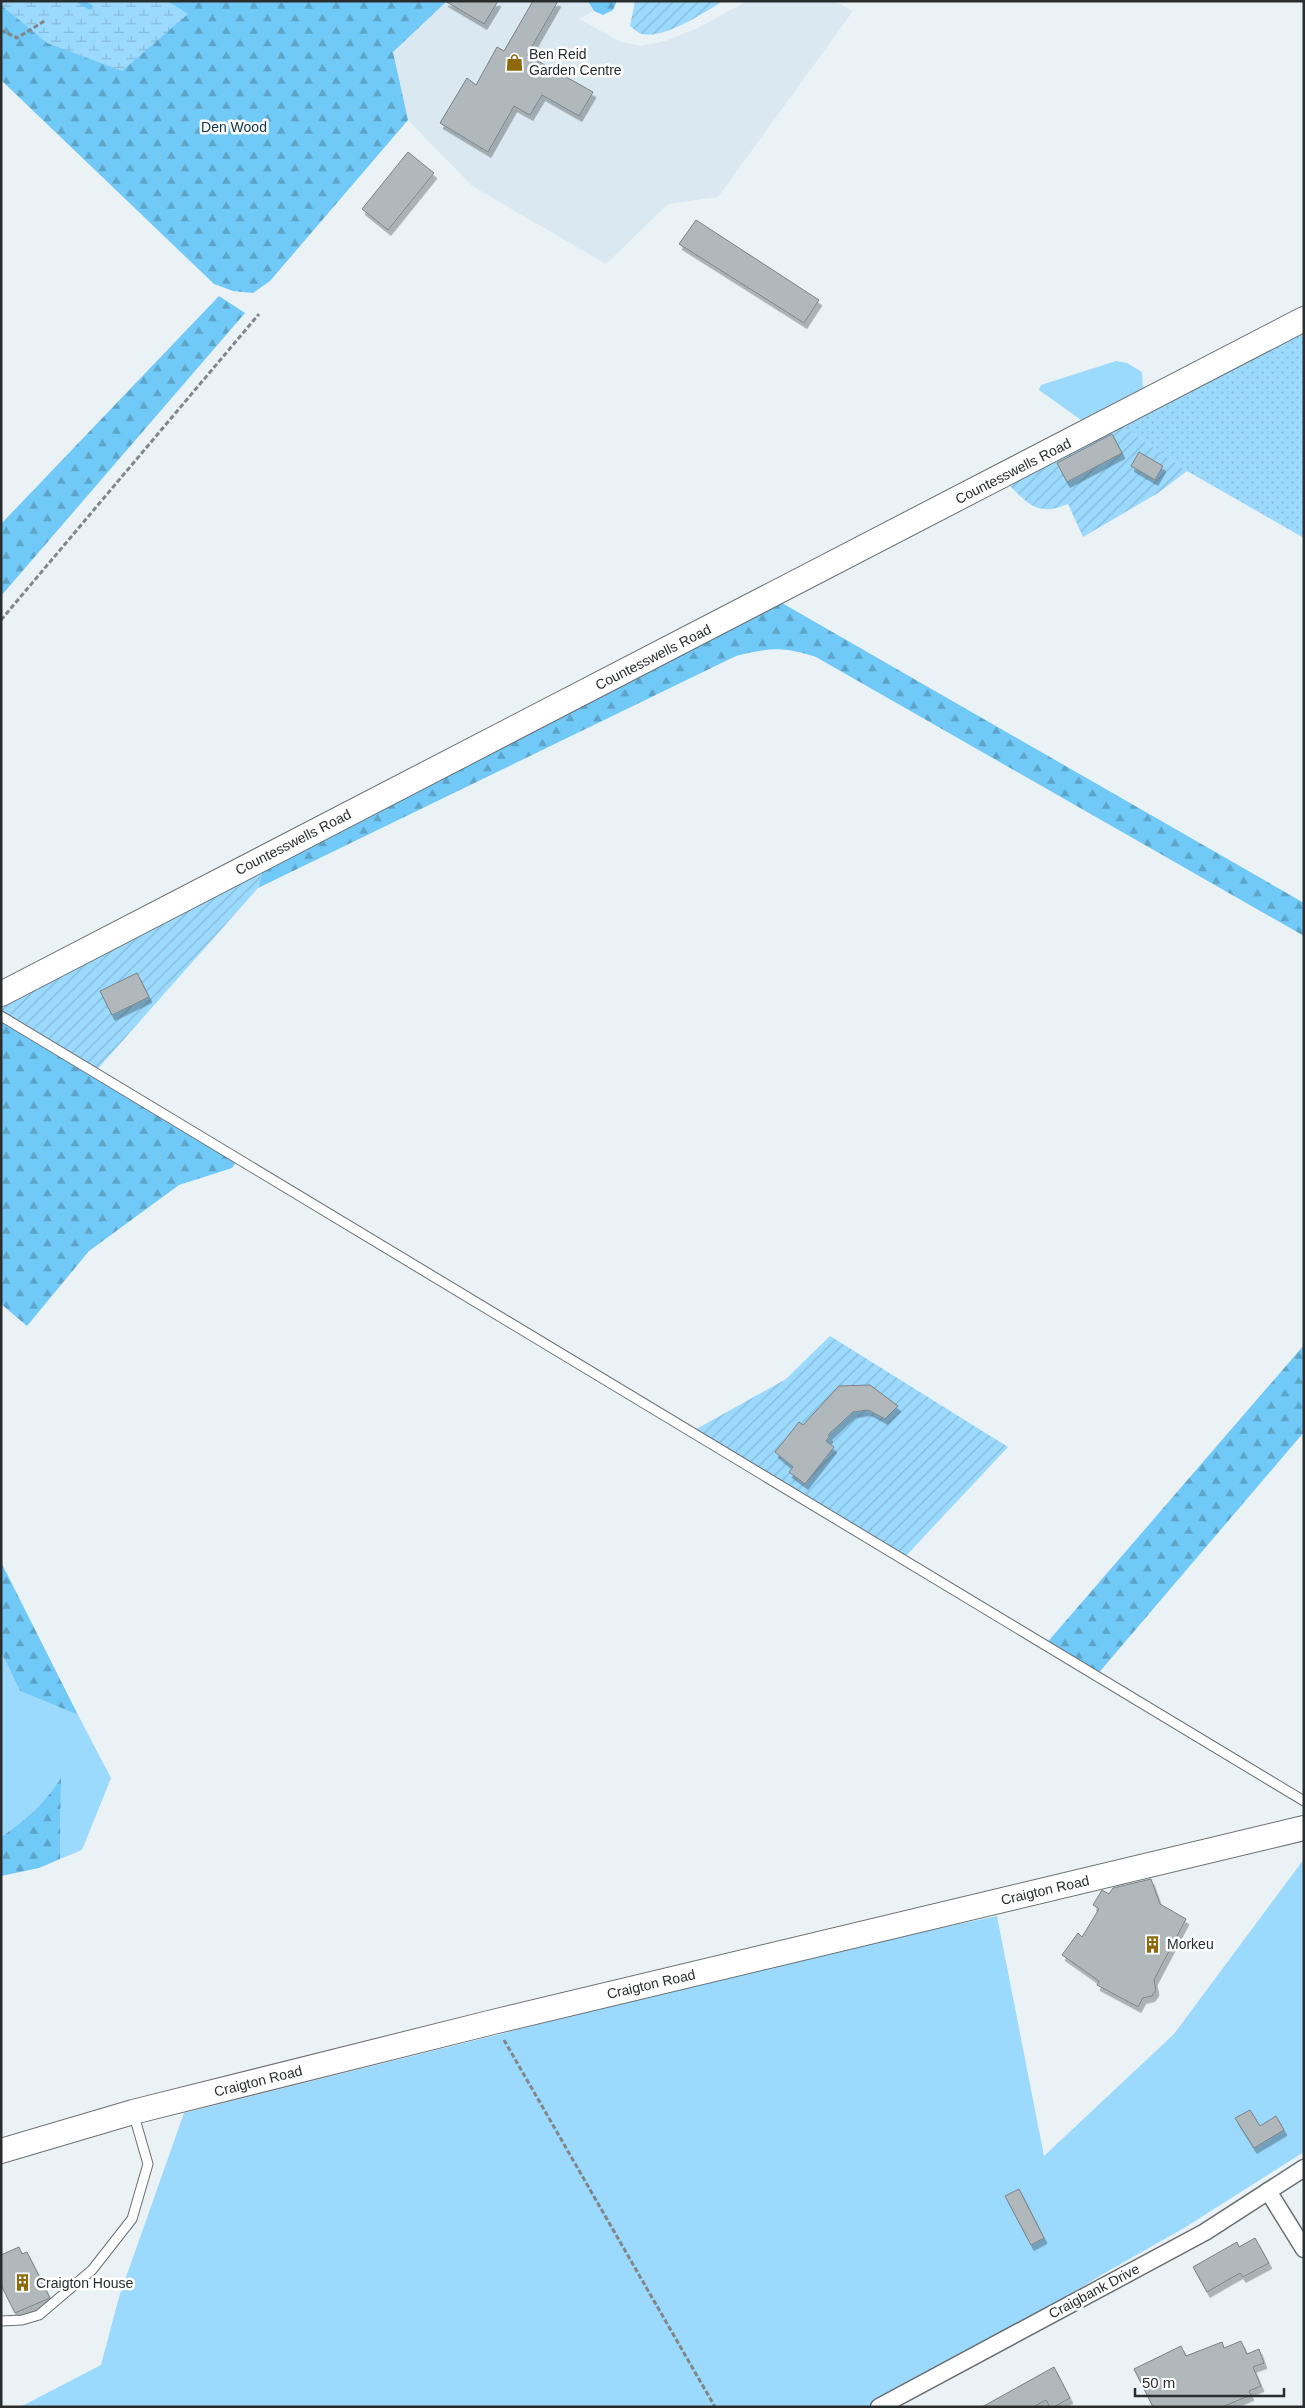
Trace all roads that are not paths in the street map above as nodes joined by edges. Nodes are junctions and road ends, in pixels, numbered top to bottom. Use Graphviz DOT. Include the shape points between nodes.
graph roads {
  1 [pos="1304,319"];
  2 [pos="1,994"];
  3 [pos="1,1016"];
  4 [pos="1304,1801"];
  5 [pos="1304,1828"];
  6 [pos="133,2112"];
  7 [pos="1,2152"];
  8 [pos="1304,2168"];
  9 [pos="1268,2191"];
  10 [pos="1304,2249"];
  11 [pos="1,2321"];
  12 [pos="879,2407"];
  1 -- 2 [label="street, Countesswells Road"];
  3 -- 4 [label="lane"];
  5 -- 6 [label="street, Craigton Road" via="493,2022"];
  6 -- 7 [label="street, Craigton Road"];
  6 -- 11 [label="lane" via="148,2164 132,2219 92,2270 39,2315"];
  8 -- 9 [label="street, Craigbank Drive"];
  9 -- 10 [label="street"];
  9 -- 12 [label="street, Craigbank Drive" via="1205,2232"];
}
